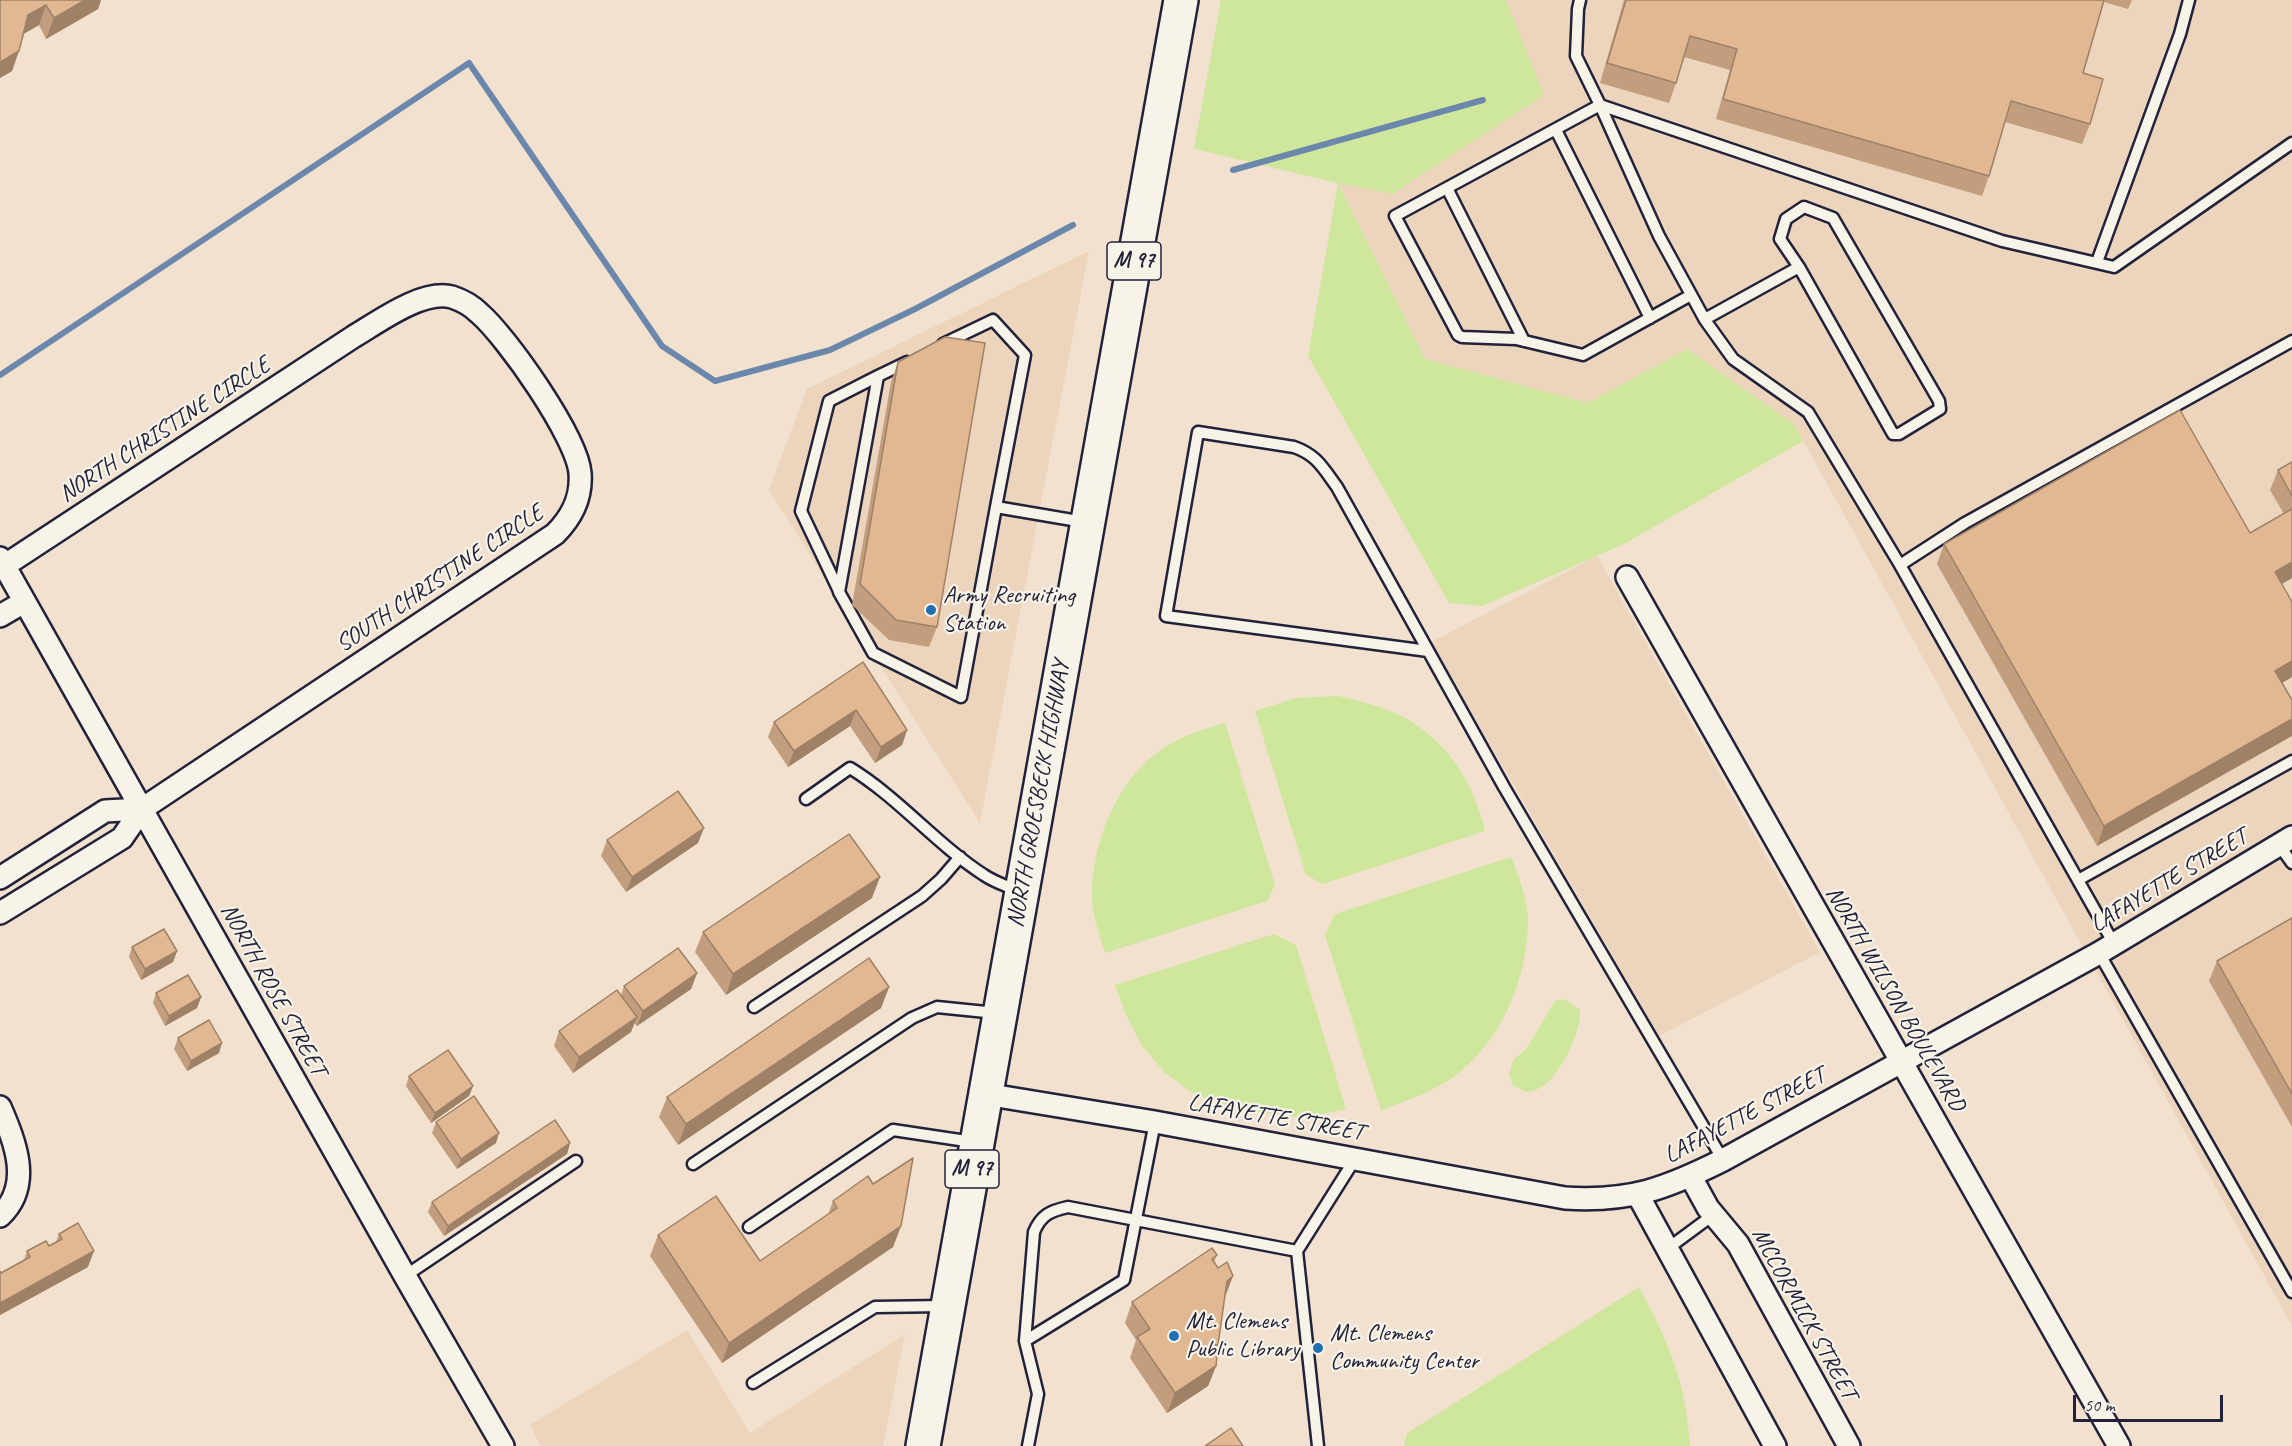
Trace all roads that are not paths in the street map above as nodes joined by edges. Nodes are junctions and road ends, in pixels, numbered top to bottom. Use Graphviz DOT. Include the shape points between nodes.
graph roads {
  1 [pos="1181,0"];
  2 [pos="1580,0"];
  3 [pos="2189,0"];
  4 [pos="1600,105"];
  5 [pos="1556,130"];
  6 [pos="2292,143"];
  7 [pos="1447,188"];
  8 [pos="2097,262"];
  9 [pos="1799,267"];
  10 [pos="1691,295"];
  11 [pos="1650,318"];
  12 [pos="1705,320"];
  13 [pos="353,337"];
  14 [pos="2292,341"];
  15 [pos="1524,342"];
  16 [pos="878,376"];
  17 [pos="996,507"];
  18 [pos="1087,523"];
  19 [pos="2,562"];
  20 [pos="1900,565"];
  21 [pos="1627,577"];
  22 [pos="839,592"];
  23 [pos="24,602"];
  24 [pos="0,616"];
  25 [pos="1428,651"];
  26 [pos="2292,761"];
  27 [pos="806,799"];
  28 [pos="142,810"];
  29 [pos="2286,841"];
  30 [pos="960,857"];
  31 [pos="2292,863"];
  32 [pos="0,878"];
  33 [pos="2078,880"];
  34 [pos="1021,892"];
  35 [pos="0,914"];
  36 [pos="2106,948"];
  37 [pos="754,1007"];
  38 [pos="999,1014"];
  39 [pos="1901,1061"];
  40 [pos="985,1094"];
  41 [pos="0,1107"];
  42 [pos="1155,1122"];
  43 [pos="976,1143"];
  44 [pos="1355,1158"];
  45 [pos="1723,1160"];
  46 [pos="576,1161"];
  47 [pos="693,1164"];
  48 [pos="1690,1177"];
  49 [pos="1638,1195"];
  50 [pos="1713,1215"];
  51 [pos="0,1216"];
  52 [pos="1135,1219"];
  53 [pos="749,1227"];
  54 [pos="1667,1248"];
  55 [pos="1297,1251"];
  56 [pos="405,1276"];
  57 [pos="2292,1292"];
  58 [pos="947,1306"];
  59 [pos="1025,1341"];
  60 [pos="753,1383"];
  61 [pos="1846,1444"];
  62 [pos="503,1446"];
  63 [pos="923,1446"];
  64 [pos="1028,1446"];
  65 [pos="1318,1446"];
  66 [pos="1775,1446"];
  67 [pos="2119,1446"];
  1 -- 18 [label="main road, NORTH GROESBECK HIGHWAY / M 97"];
  2 -- 4 [label="lane" via="1576,56"];
  3 -- 8 [label="lane"];
  4 -- 5 [label="lane"];
  4 -- 8 [label="lane" via="2002,241"];
  4 -- 10 [label="lane" via="1659,236"];
  5 -- 7 [label="lane"];
  5 -- 11 [label="lane"];
  6 -- 8 [label="lane" via="2114,267"];
  7 -- 15 [label="lane"];
  7 -- 15 [label="lane" via="1395,216 1458,335"];
  9 -- 9 [label="lane" via="1780,239 1786,219 1804,207 1833,218 1939,401 1940,409 1893,434"];
  9 -- 12 [label="lane"];
  10 -- 11 [label="lane"];
  10 -- 12 [label="lane"];
  11 -- 15 [label="lane" via="1583,355"];
  12 -- 20 [label="lane" via="1733,359 1808,412"];
  13 -- 19 [label="street, NORTH CHRISTINE CIRCLE"];
  13 -- 28 [label="street, SOUTH CHRISTINE CIRCLE" via="423,299 452,297 480,313 538,387 569,440 580,470 573,512 555,534 525,556"];
  14 -- 20 [label="lane" via="1965,523"];
  16 -- 17 [label="lane" via="993,320 1025,355"];
  16 -- 22 [label="lane"];
  16 -- 22 [label="lane" via="829,401 801,511"];
  17 -- 18 [label="lane"];
  17 -- 22 [label="lane" via="961,697 873,653"];
  18 -- 34 [label="main road, NORTH GROESBECK HIGHWAY / M 97"];
  19 -- 23 [label="street, NORTH ROSE STREET"];
  20 -- 33 [label="lane"];
  21 -- 39 [label="street, NORTH WILSON BOULEVARD"];
  23 -- 24 [label="street"];
  23 -- 28 [label="street, NORTH ROSE STREET"];
  25 -- 25 [label="lane" via="1336,487 1315,458 1294,447 1198,432 1166,616"];
  25 -- 45 [label="lane"];
  26 -- 33 [label="lane"];
  27 -- 30 [label="lane" via="850,768 875,783"];
  28 -- 32 [label="street" via="105,811"];
  28 -- 35 [label="street" via="122,838"];
  28 -- 56 [label="street, NORTH ROSE STREET"];
  29 -- 31 [label="lane"];
  29 -- 36 [label="street, LAFAYETTE STREET"];
  30 -- 34 [label="lane" via="985,876"];
  30 -- 37 [label="lane" via="922,897"];
  33 -- 36 [label="lane"];
  34 -- 38 [label="main road, NORTH GROESBECK HIGHWAY / M 97"];
  36 -- 39 [label="street, LAFAYETTE STREET"];
  36 -- 57 [label="lane"];
  38 -- 40 [label="main road, NORTH GROESBECK HIGHWAY / M 97"];
  38 -- 47 [label="lane" via="937,1007 912,1018"];
  39 -- 45 [label="street, LAFAYETTE STREET"];
  39 -- 67 [label="street, NORTH WILSON BOULEVARD"];
  40 -- 42 [label="street, LAFAYETTE STREET"];
  40 -- 43 [label="main road, NORTH GROESBECK HIGHWAY / M 97"];
  41 -- 51 [label="street" via="13,1135 19,1178 14,1198"];
  42 -- 44 [label="street, LAFAYETTE STREET"];
  42 -- 52 [label="lane"];
  43 -- 53 [label="lane" via="893,1130"];
  43 -- 58 [label="main road, NORTH GROESBECK HIGHWAY / M 97"];
  44 -- 49 [label="street, LAFAYETTE STREET" via="1565,1198"];
  44 -- 55 [label="lane"];
  45 -- 48 [label="street, LAFAYETTE STREET"];
  46 -- 56 [label="lane"];
  48 -- 49 [label="street, LAFAYETTE STREET"];
  48 -- 50 [label="street, MCCORMICK STREET"];
  49 -- 54 [label="street"];
  50 -- 54 [label="lane"];
  50 -- 61 [label="street, MCCORMICK STREET" via="1738,1244"];
  52 -- 55 [label="lane"];
  52 -- 59 [label="lane" via="1124,1280"];
  52 -- 59 [label="lane" via="1068,1208 1052,1211 1039,1220 1034,1232"];
  54 -- 66 [label="street"];
  55 -- 65 [label="lane"];
  56 -- 62 [label="street, NORTH ROSE STREET"];
  58 -- 60 [label="lane" via="875,1307"];
  58 -- 63 [label="main road, NORTH GROESBECK HIGHWAY / M 97"];
  59 -- 64 [label="lane" via="1038,1394"];
}
